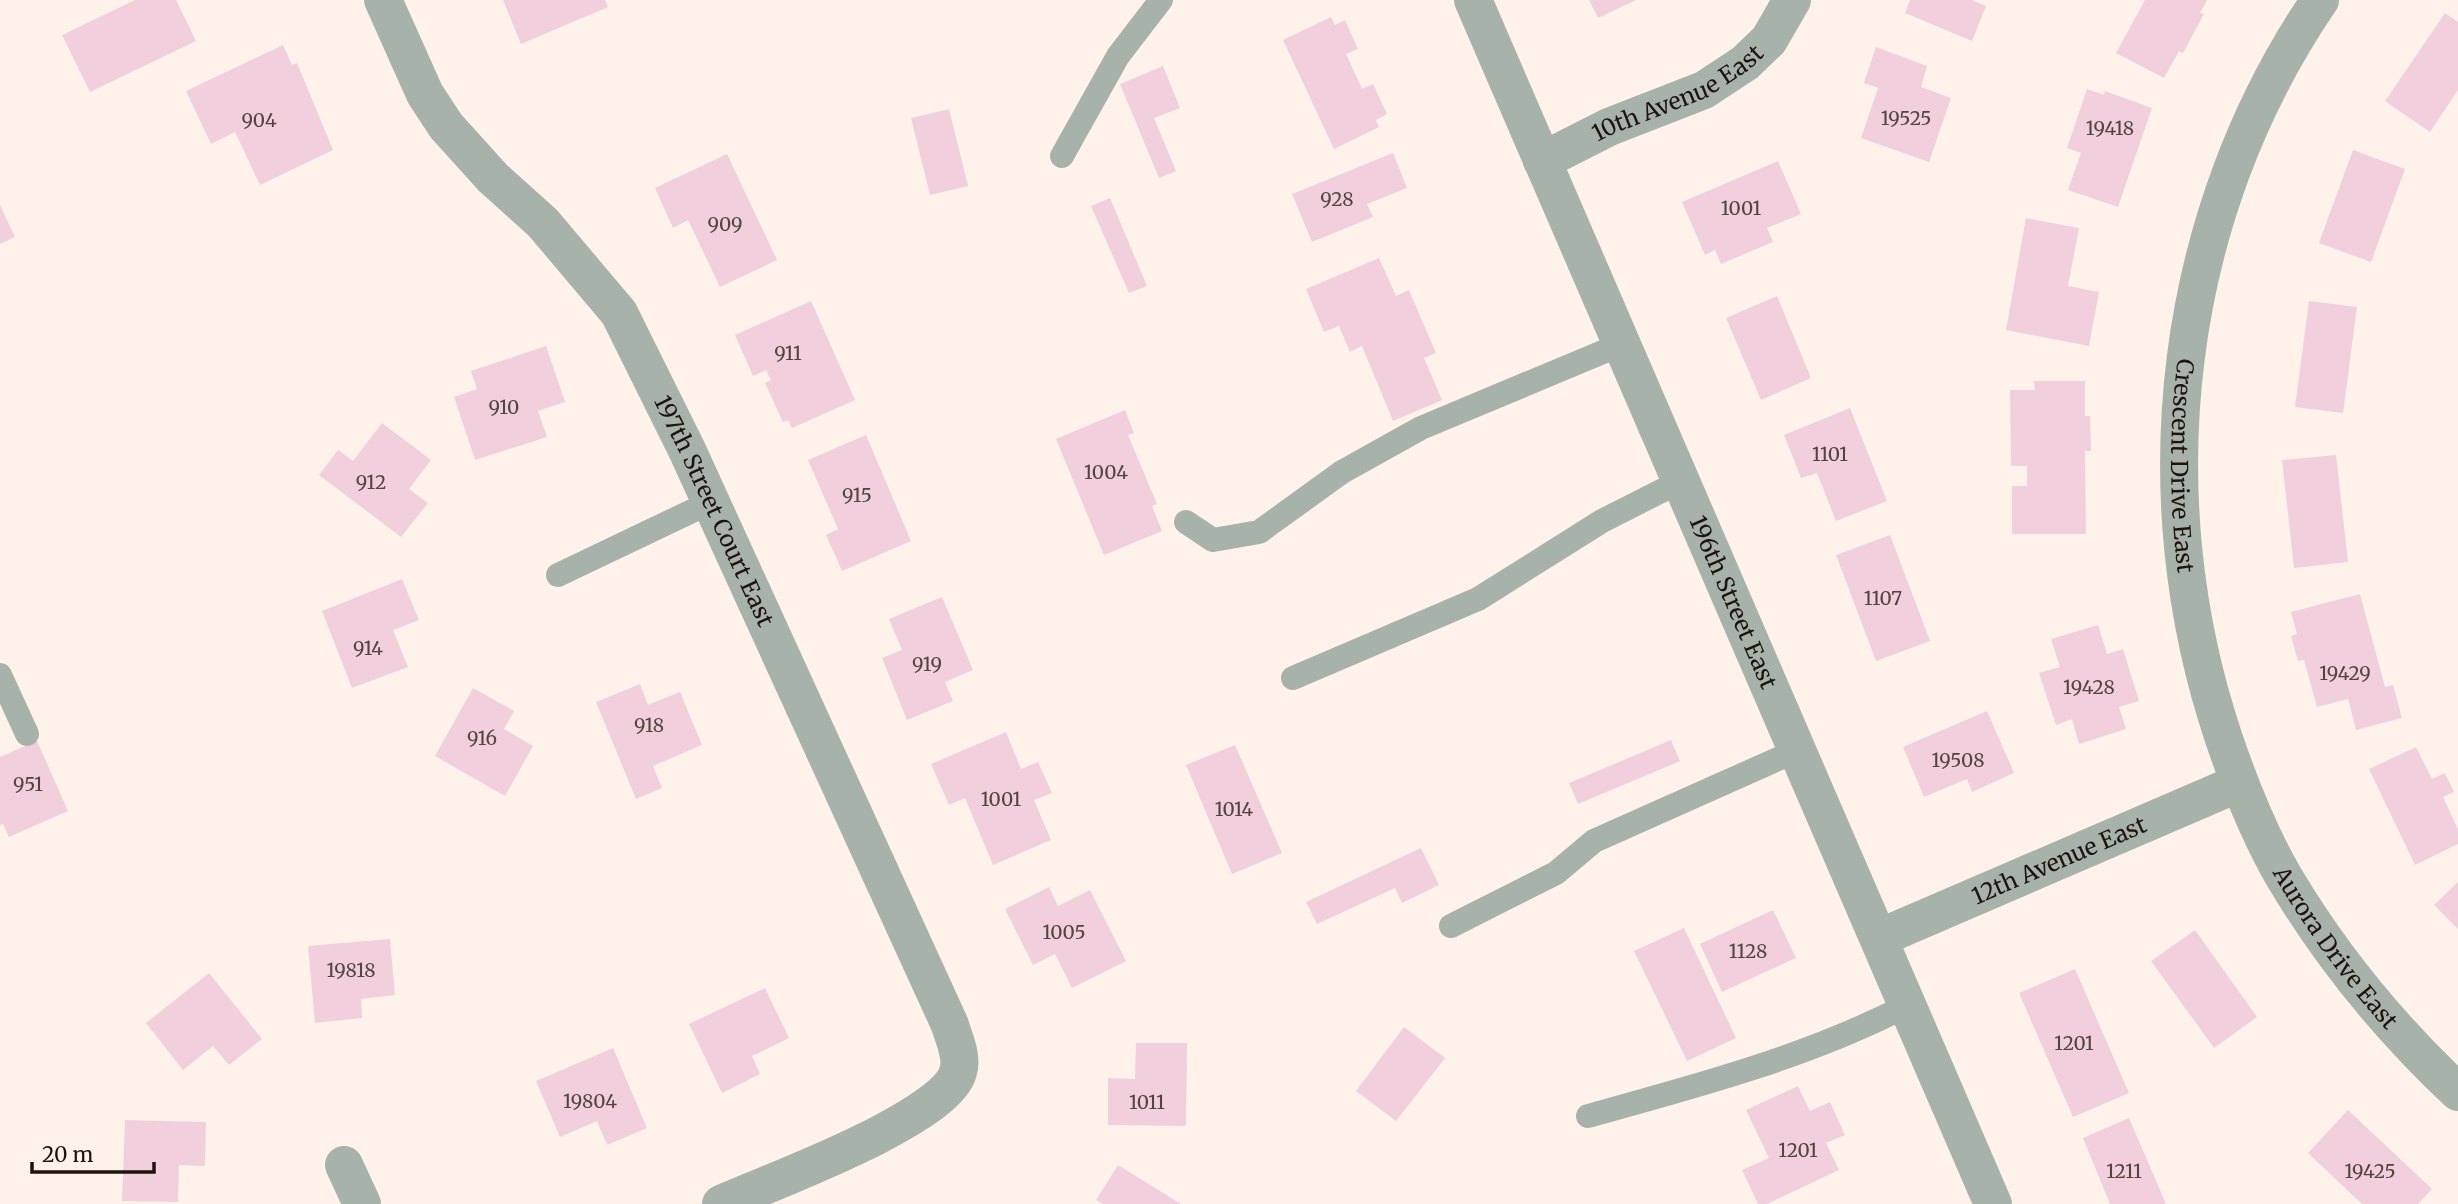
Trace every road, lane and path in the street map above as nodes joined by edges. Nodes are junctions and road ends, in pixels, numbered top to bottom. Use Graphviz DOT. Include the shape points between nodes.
graph roads {
  1 [pos="383,0"];
  2 [pos="1161,0"];
  3 [pos="1473,0"];
  4 [pos="1792,0"];
  5 [pos="2320,0"];
  6 [pos="1062,156"];
  7 [pos="1542,161"];
  8 [pos="1622,344"];
  9 [pos="1681,481"];
  10 [pos="711,502"];
  11 [pos="1186,522"];
  12 [pos="558,575"];
  13 [pos="0,675"];
  14 [pos="1293,678"];
  15 [pos="27,734"];
  16 [pos="1798,750"];
  17 [pos="2239,783"];
  18 [pos="1451,926"];
  19 [pos="1880,938"];
  20 [pos="1908,1005"];
  21 [pos="2458,1092"];
  22 [pos="1588,1116"];
  23 [pos="344,1165"];
  24 [pos="362,1204"];
  25 [pos="721,1204"];
  26 [pos="1993,1204"];
  1 -- 10 [label="street, 197th Street Court East" via="425,94 446,126 493,178 544,223 619,313"];
  2 -- 6 [label="lane" via="1118,56"];
  3 -- 7 [label="street, 196th Street East"];
  4 -- 7 [label="street, 10th Avenue East" via="1769,40 1745,63 1704,90 1609,127"];
  5 -- 17 [label="street, Crescent Drive East" via="2296,35 2251,121 2217,211 2193,306 2180,402 2178,499 2187,596 2208,691"];
  7 -- 8 [label="street, 196th Street East"];
  8 -- 9 [label="street, 196th Street East"];
  8 -- 11 [label="lane" via="1421,428 1342,472 1259,532 1213,540"];
  9 -- 14 [label="lane" via="1602,522 1478,599"];
  9 -- 16 [label="street, 196th Street East"];
  10 -- 12 [label="lane"];
  10 -- 25 [label="street, 197th Street Court East" via="950,1024 960,1059 958,1074 936,1100 896,1127"];
  13 -- 15 [label="lane"];
  16 -- 18 [label="lane" via="1594,841 1556,873"];
  16 -- 19 [label="street, 196th Street East"];
  17 -- 19 [label="street, 12th Avenue East"];
  17 -- 21 [label="street, Aurora Drive East" via="2283,875 2338,960 2402,1039"];
  19 -- 20 [label="street, 196th Street East"];
  20 -- 22 [label="lane" via="1863,1028 1736,1075"];
  20 -- 26 [label="street, 196th Street East"];
  23 -- 24 [label="street"];
}
